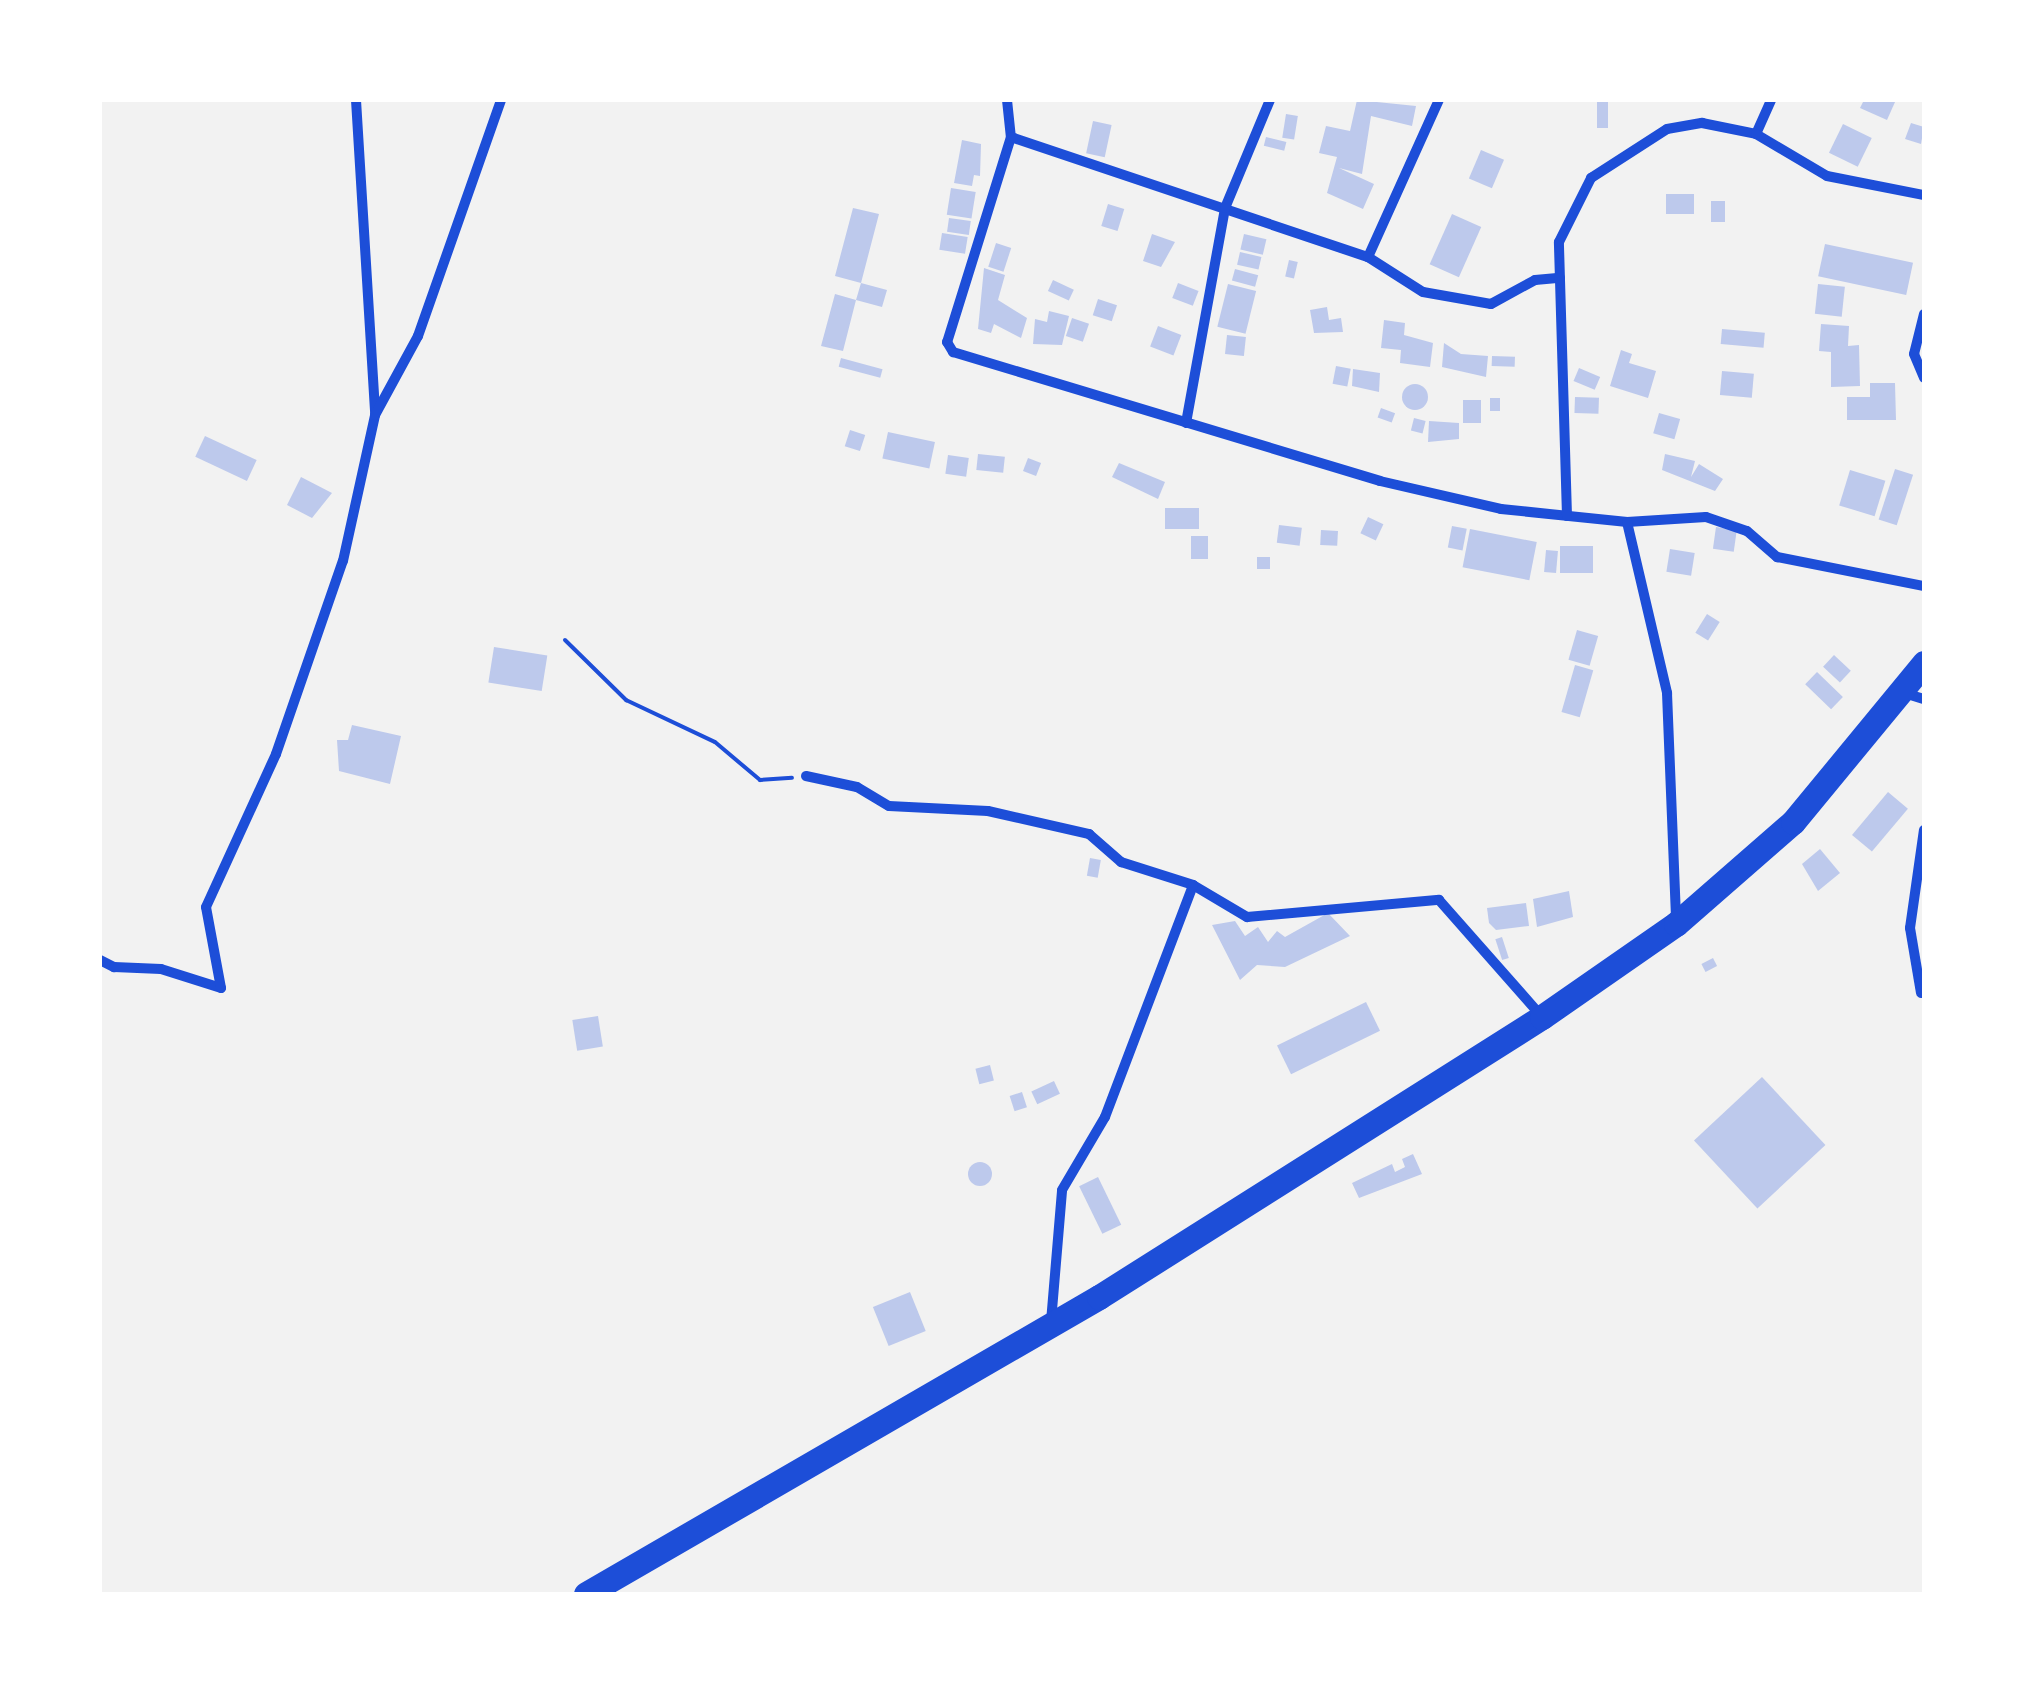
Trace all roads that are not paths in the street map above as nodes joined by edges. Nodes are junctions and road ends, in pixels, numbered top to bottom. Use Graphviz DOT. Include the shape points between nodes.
graph roads {
  1 [pos="356,100"];
  2 [pos="501,100"];
  3 [pos="1008,100"];
  4 [pos="1270,100"];
  5 [pos="1439,100"];
  6 [pos="1771,100"];
  7 [pos="1756,134"];
  8 [pos="1011,137"];
  9 [pos="1924,196"];
  10 [pos="1225,208"];
  11 [pos="1368,257"];
  12 [pos="1560,278"];
  13 [pos="1924,314"];
  14 [pos="1924,378"];
  15 [pos="375,414"];
  16 [pos="1186,423"];
  17 [pos="1567,516"];
  18 [pos="1627,522"];
  19 [pos="1924,586"];
  20 [pos="1924,663"];
  21 [pos="1914,696"];
  22 [pos="806,776"];
  23 [pos="1924,830"];
  24 [pos="1193,885"];
  25 [pos="1676,924"];
  26 [pos="100,960"];
  27 [pos="1922,993"];
  28 [pos="1542,1017"];
  29 [pos="1051,1323"];
  30 [pos="586,1594"];
  1 -- 15 [label="street"];
  2 -- 15 [label="street" via="418,336"];
  3 -- 8 [label="street"];
  4 -- 10 [label="street"];
  5 -- 11 [label="street"];
  6 -- 7 [label="street"];
  7 -- 9 [label="street" via="1828,176"];
  7 -- 12 [label="street" via="1702,124 1667,129 1591,178 1558,242"];
  8 -- 10 [label="street"];
  8 -- 16 [label="street" via="947,348"];
  10 -- 11 [label="street"];
  10 -- 16 [label="street"];
  11 -- 12 [label="street" via="1422,292 1491,304 1534,280"];
  12 -- 17 [label="street"];
  13 -- 14 [label="street" via="1914,354"];
  15 -- 26 [label="street" via="342,561 276,754 206,907 221,988"];
  16 -- 17 [label="street" via="1397,485 1500,510"];
  17 -- 18 [label="street"];
  18 -- 19 [label="street" via="1722,520 1748,531 1777,556"];
  18 -- 25 [label="street" via="1667,693"];
  20 -- 21 [label="highway"];
  21 -- 25 [label="highway" via="1792,822"];
  22 -- 24 [label="street" via="856,788 889,806 988,811 1088,834 1122,862"];
  23 -- 27 [label="street" via="1910,928"];
  24 -- 28 [label="street" via="1247,917 1439,900"];
  24 -- 29 [label="street" via="1104,1118 1062,1190"];
  25 -- 28 [label="highway"];
  28 -- 29 [label="highway"];
  29 -- 30 [label="highway"];
}
